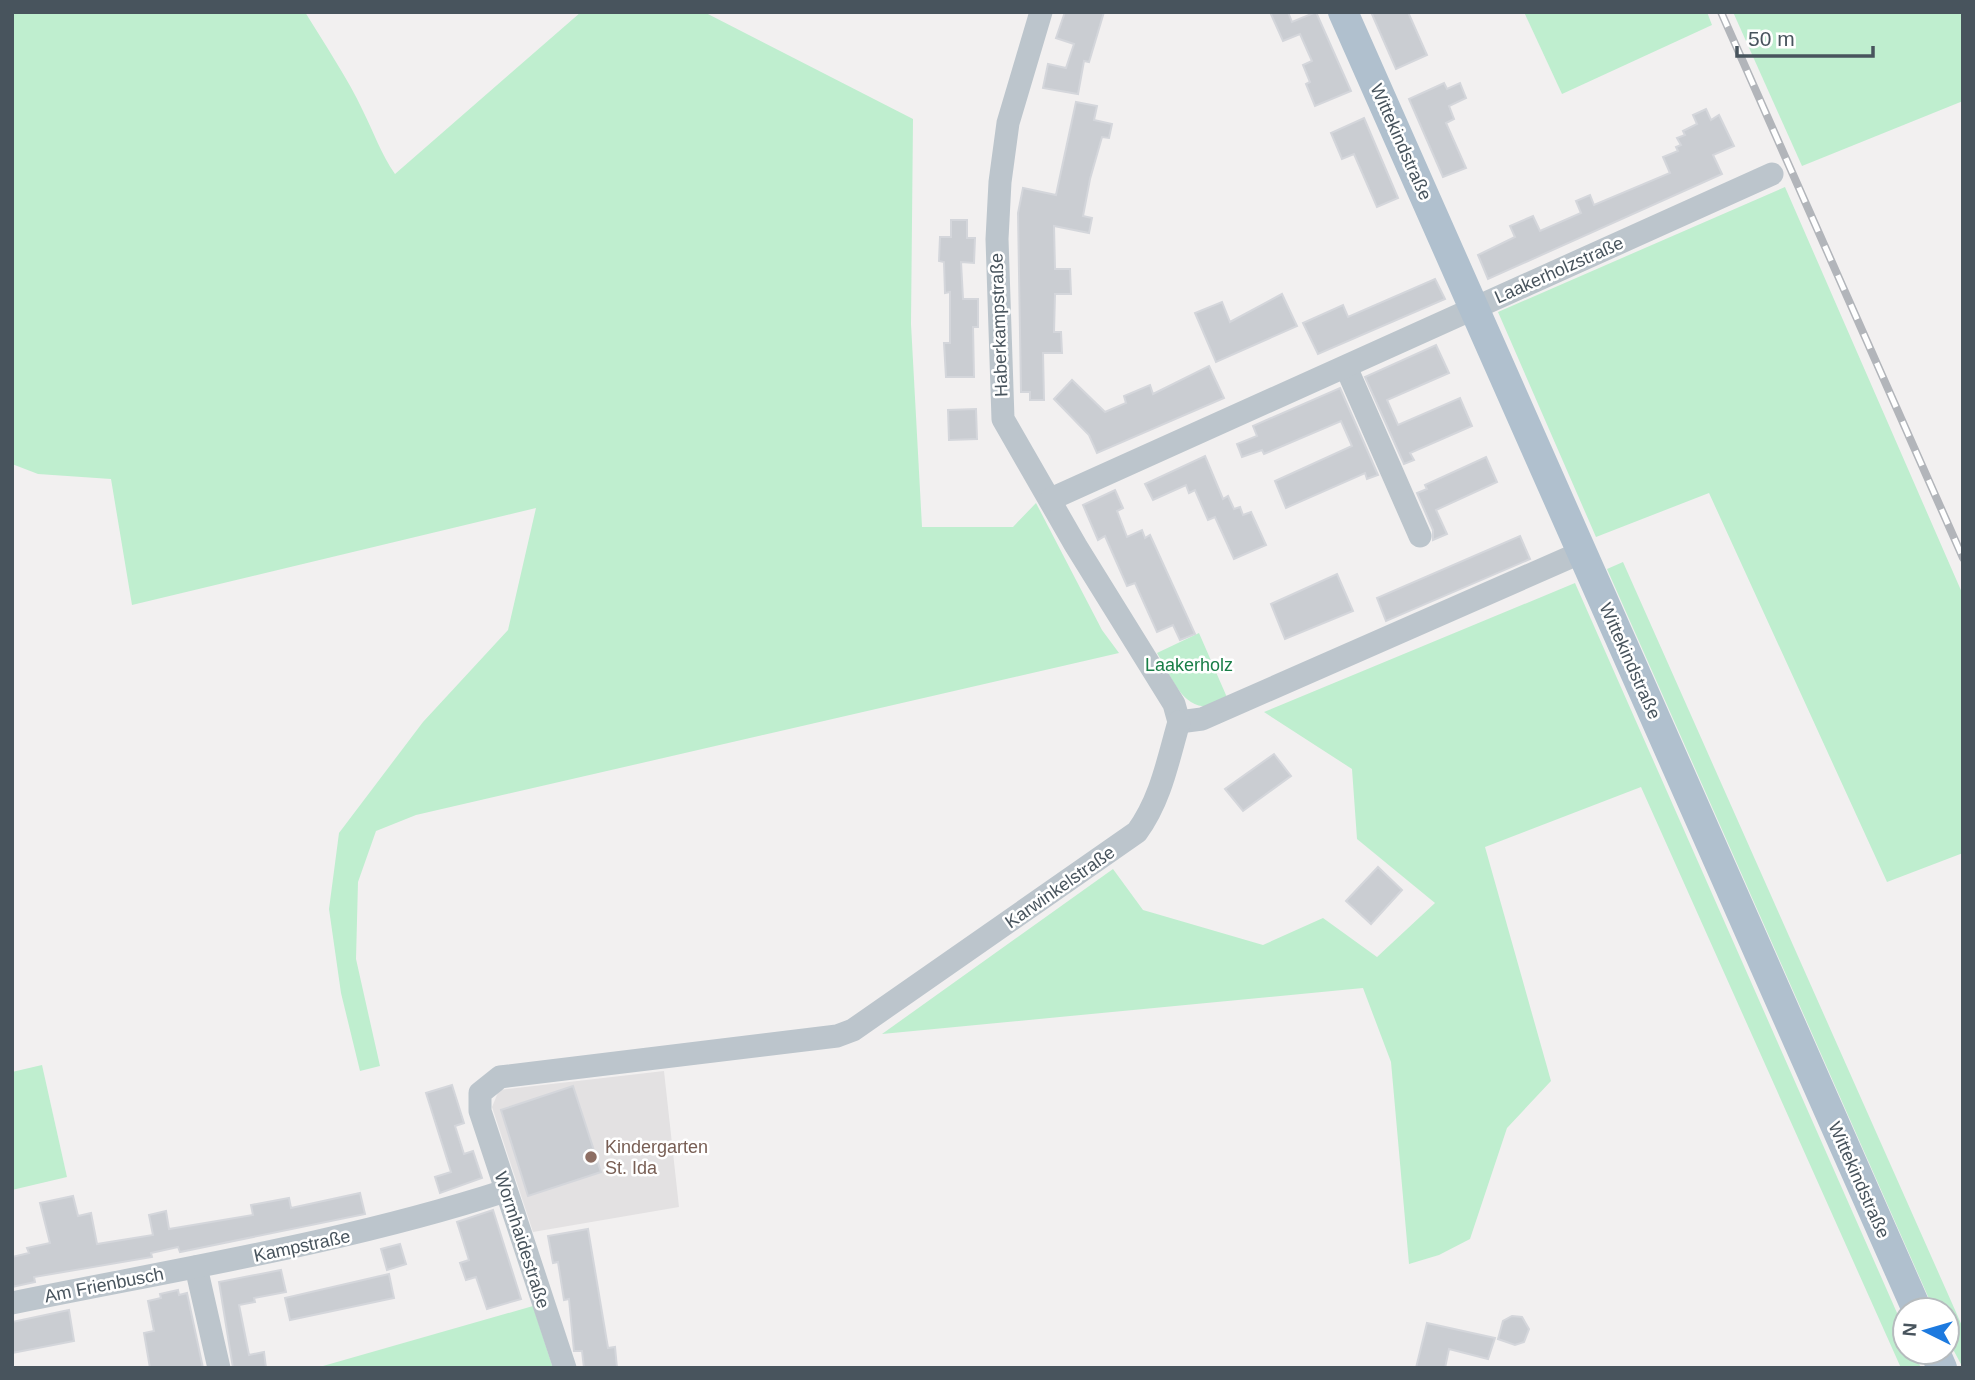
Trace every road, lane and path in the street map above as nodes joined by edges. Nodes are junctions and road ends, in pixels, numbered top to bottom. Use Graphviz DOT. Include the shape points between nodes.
graph roads {
  1 [pos="1041,12"];
  2 [pos="1343,12"];
  3 [pos="1772,174"];
  4 [pos="1474,309"];
  5 [pos="1346,367"];
  6 [pos="1051,499"];
  7 [pos="1420,537"];
  8 [pos="1581,552"];
  9 [pos="1179,722"];
  10 [pos="480,1111"];
  11 [pos="505,1191"];
  12 [pos="196,1267"];
  13 [pos="1911,1296"];
  14 [pos="12,1303"];
  15 [pos="219,1368"];
  16 [pos="565,1368"];
  1 -- 6 [label="street, Haberkampstraße" via="1008,124 1000,182 998,267 1003,419"];
  2 -- 4 [label="main road, Wittekindstraße"];
  3 -- 4 [label="street, Laakerholzstraße"];
  4 -- 5 [label="street, Laakerholzstraße"];
  4 -- 8 [label="main road, Wittekindstraße"];
  5 -- 6 [label="street, Laakerholzstraße"];
  5 -- 7 [label="street"];
  6 -- 9 [label="street, Haberkampstraße" via="1174,704"];
  8 -- 9 [label="street" via="1202,719"];
  8 -- 13 [label="main road, Wittekindstraße"];
  9 -- 10 [label="street, Karwinkelstraße" via="1159,793 1137,832 853,1030 837,1036 500,1077 480,1093"];
  10 -- 11 [label="street, Wormhaidestraße"];
  11 -- 12 [label="street, Kampstraße" via="377,1229"];
  11 -- 16 [label="street, Wormhaidestraße"];
  12 -- 14 [label="street, Am Frienbusch"];
  12 -- 15 [label="street"];
}
